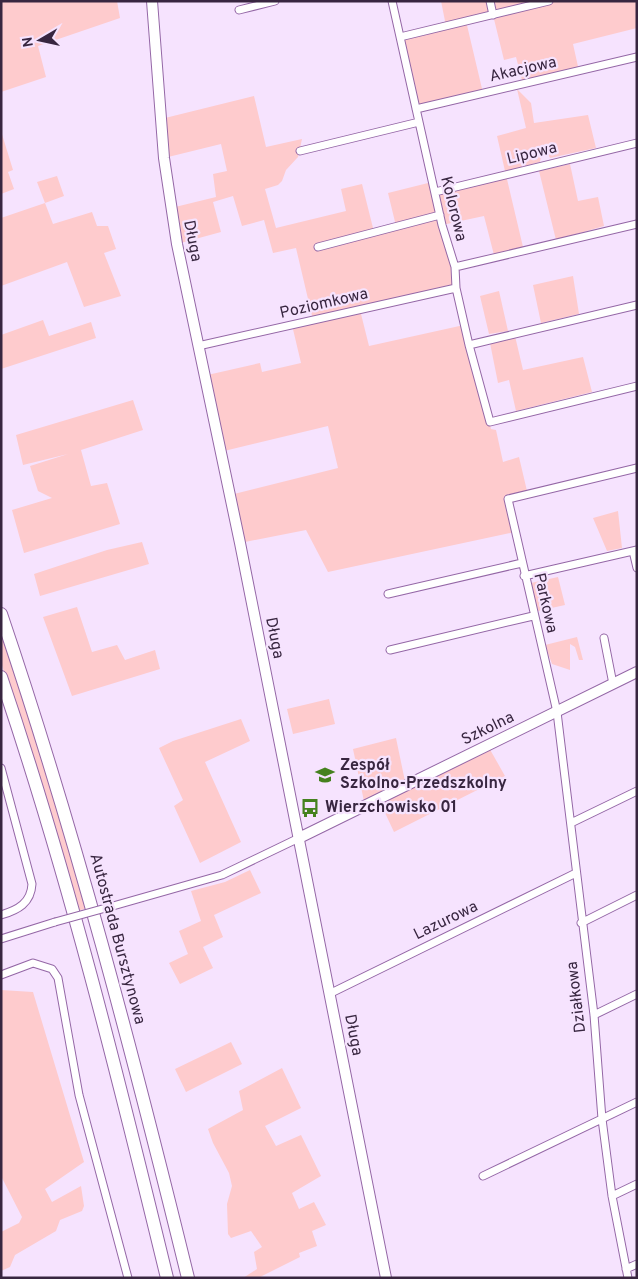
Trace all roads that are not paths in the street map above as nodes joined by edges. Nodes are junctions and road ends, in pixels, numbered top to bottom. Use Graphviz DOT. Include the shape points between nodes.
graph roads {
  1 [pos="152,1"];
  2 [pos="275,1"];
  3 [pos="392,1"];
  4 [pos="490,1"];
  5 [pos="548,1"];
  6 [pos="239,10"];
  7 [pos="493,15"];
  8 [pos="400,37"];
  9 [pos="637,57"];
  10 [pos="416,109"];
  11 [pos="419,122"];
  12 [pos="637,143"];
  13 [pos="300,151"];
  14 [pos="434,192"];
  15 [pos="440,215"];
  16 [pos="637,224"];
  17 [pos="318,247"];
  18 [pos="455,266"];
  19 [pos="456,288"];
  20 [pos="637,305"];
  21 [pos="469,345"];
  22 [pos="198,346"];
  23 [pos="637,386"];
  24 [pos="637,468"];
  25 [pos="635,551"];
  26 [pos="522,563"];
  27 [pos="637,568"];
  28 [pos="524,576"];
  29 [pos="388,594"];
  30 [pos="1,614"];
  31 [pos="533,616"];
  32 [pos="604,638"];
  33 [pos="390,650"];
  34 [pos="637,672"];
  35 [pos="1,677"];
  36 [pos="614,684"];
  37 [pos="557,712"];
  38 [pos="1,768"];
  39 [pos="637,791"];
  40 [pos="571,823"];
  41 [pos="299,838"];
  42 [pos="576,873"];
  43 [pos="637,895"];
  44 [pos="1,915"];
  45 [pos="581,923"];
  46 [pos="1,939"];
  47 [pos="1,975"];
  48 [pos="329,994"];
  49 [pos="637,994"];
  50 [pos="594,1015"];
  51 [pos="637,1102"];
  52 [pos="602,1119"];
  53 [pos="483,1176"];
  54 [pos="637,1184"];
  55 [pos="612,1196"];
  56 [pos="637,1264"];
  57 [pos="626,1269"];
  58 [pos="128,1278"];
  59 [pos="168,1278"];
  60 [pos="188,1278"];
  61 [pos="386,1278"];
  62 [pos="628,1278"];
  1 -- 22 [label="street, Długa" via="170,208"];
  2 -- 6 [label="street"];
  3 -- 8 [label="street, Kolorowa"];
  4 -- 7 [label="street"];
  5 -- 7 [label="street"];
  7 -- 8 [label="street"];
  8 -- 10 [label="street, Kolorowa"];
  9 -- 10 [label="street, Akacjowa"];
  10 -- 11 [label="street, Kolorowa"];
  11 -- 13 [label="street"];
  11 -- 14 [label="street, Kolorowa"];
  12 -- 14 [label="street, Lipowa"];
  14 -- 15 [label="street, Kolorowa"];
  15 -- 17 [label="street"];
  15 -- 18 [label="street, Kolorowa"];
  16 -- 18 [label="street"];
  18 -- 19 [label="street, Kolorowa"];
  19 -- 21 [label="street, Kolorowa"];
  19 -- 22 [label="street, Poziomkowa"];
  20 -- 21 [label="street"];
  21 -- 23 [label="street, Kolorowa" via="490,422"];
  22 -- 41 [label="street, Długa"];
  24 -- 26 [label="street, Parkowa" via="508,499"];
  25 -- 27 [label="street"];
  25 -- 28 [label="street"];
  26 -- 28 [label="street, Parkowa"];
  26 -- 29 [label="street"];
  28 -- 31 [label="street, Parkowa"];
  30 -- 60 [label="highway, Autostrada Bursztynowa" via="98,927"];
  31 -- 33 [label="street"];
  31 -- 37 [label="street, Parkowa"];
  32 -- 36 [label="street"];
  34 -- 36 [label="street, Szkolna"];
  35 -- 59 [label="highway" via="82,946"];
  36 -- 37 [label="street, Szkolna"];
  37 -- 40 [label="street, Działkowa"];
  37 -- 41 [label="street, Szkolna"];
  38 -- 44 [label="street" via="32,887 25,904"];
  39 -- 40 [label="street"];
  40 -- 42 [label="street, Działkowa"];
  41 -- 46 [label="street, bridge" via="222,875"];
  41 -- 48 [label="street, Długa"];
  42 -- 45 [label="street, Działkowa"];
  42 -- 48 [label="street, Lazurowa"];
  43 -- 45 [label="street"];
  45 -- 50 [label="street, Działkowa"];
  47 -- 58 [label="street" via="33,963 55,972 79,1095"];
  48 -- 61 [label="street, Długa"];
  49 -- 50 [label="street"];
  50 -- 52 [label="street, Działkowa"];
  51 -- 52 [label="street"];
  52 -- 53 [label="street"];
  52 -- 55 [label="street, Działkowa"];
  54 -- 55 [label="street"];
  55 -- 57 [label="street, Działkowa"];
  56 -- 57 [label="street"];
  57 -- 62 [label="street, Działkowa"];
}
